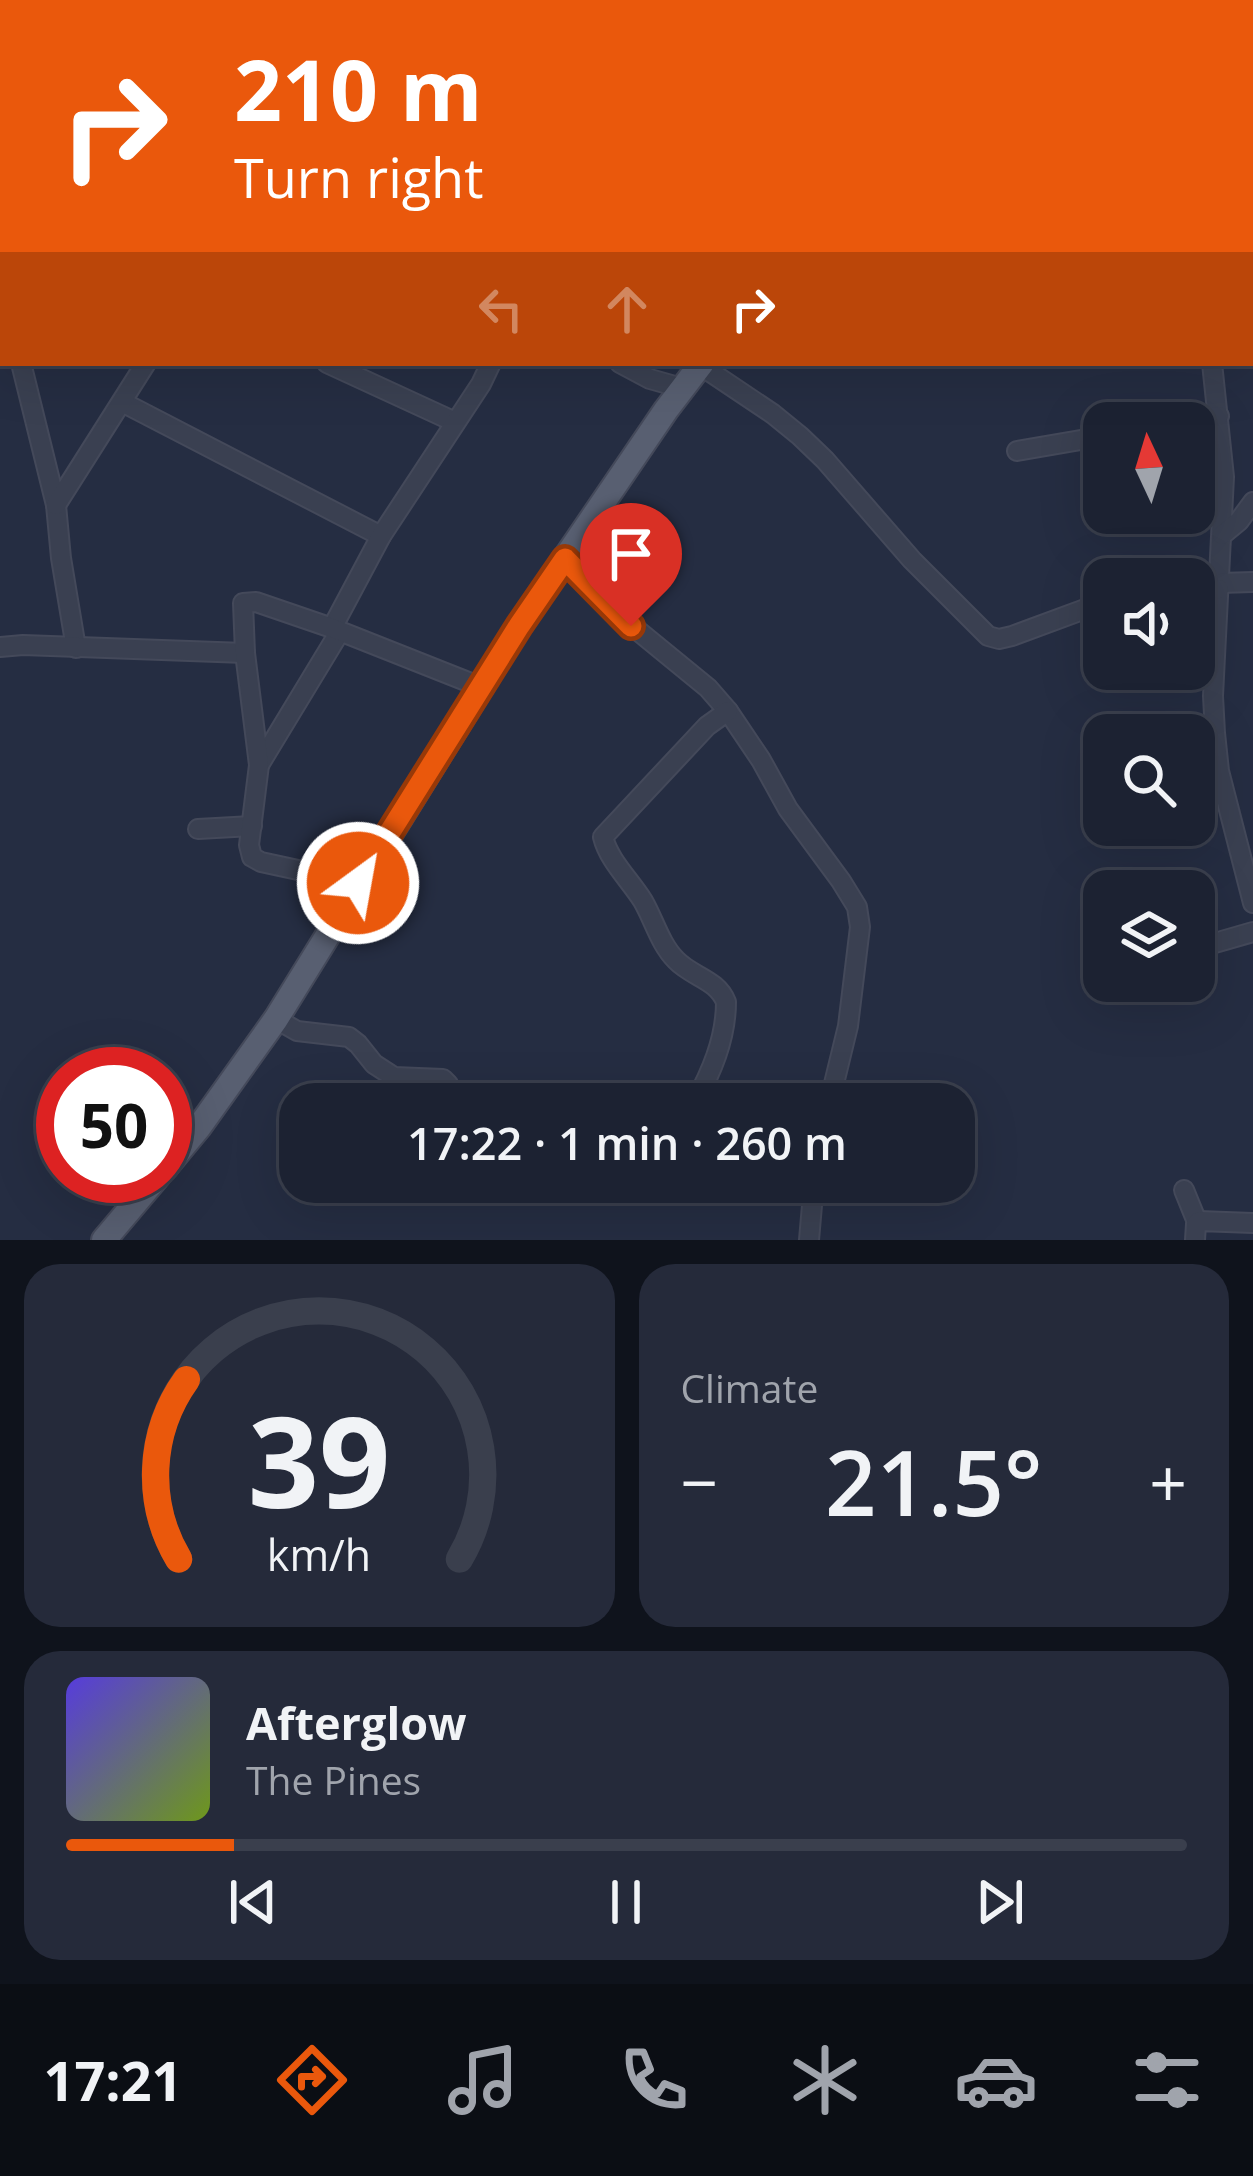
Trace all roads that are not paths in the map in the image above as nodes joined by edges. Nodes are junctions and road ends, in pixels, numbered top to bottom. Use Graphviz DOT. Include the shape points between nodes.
graph roads {
  1 [pos="22,366"];
  2 [pos="144,366"];
  3 [pos="333,366"];
  4 [pos="489,366"];
  5 [pos="626,366"];
  6 [pos="699,366"];
  7 [pos="704,366"];
  8 [pos="1212,366"];
  9 [pos="682,388"];
  10 [pos="122,402"];
  11 [pos="1219,416"];
  12 [pos="1215,417"];
  13 [pos="455,422"];
  14 [pos="1083,440"];
  15 [pos="1017,452"];
  16 [pos="1253,502"];
  17 [pos="56,506"];
  18 [pos="1222,535"];
  19 [pos="381,536"];
  20 [pos="565,559"];
  21 [pos="1253,582"];
  22 [pos="1220,586"];
  23 [pos="1215,587"];
  24 [pos="1083,610"];
  25 [pos="336,630"];
  26 [pos="0,647"];
  27 [pos="76,648"];
  28 [pos="245,652"];
  29 [pos="481,687"];
  30 [pos="728,711"];
  31 [pos="259,765"];
  32 [pos="1253,814"];
  33 [pos="1231,818"];
  34 [pos="252,826"];
  35 [pos="198,829"];
  36 [pos="358,883"];
  37 [pos="1253,903"];
  38 [pos="1253,932"];
  39 [pos="1215,944"];
  40 [pos="275,1019"];
  41 [pos="447,1083"];
  42 [pos="706,1083"];
  43 [pos="834,1083"];
  44 [pos="192,1135"];
  45 [pos="1184,1190"];
  46 [pos="135,1203"];
  47 [pos="812,1203"];
  48 [pos="1253,1223"];
  49 [pos="1196,1231"];
  50 [pos="104,1240"];
  51 [pos="809,1240"];
  1 -- 17 [label="street"];
  2 -- 10 [label="street"];
  3 -- 13 [label="street"];
  4 -- 13 [label="street"];
  5 -- 9 [label="street"];
  6 -- 9 [label="main road"];
  7 -- 24 [label="street" via="800,436 988,636 1012,636"];
  8 -- 11 [label="street"];
  9 -- 20 [label="main road"];
  10 -- 17 [label="street"];
  10 -- 19 [label="street"];
  11 -- 12 [label="street"];
  11 -- 18 [label="street"];
  13 -- 19 [label="street"];
  14 -- 15 [label="street"];
  16 -- 18 [label="street"];
  17 -- 27 [label="street"];
  18 -- 22 [label="street"];
  19 -- 25 [label="street"];
  20 -- 29 [label="main road"];
  20 -- 30 [label="street"];
  21 -- 22 [label="street"];
  22 -- 23 [label="street"];
  22 -- 33 [label="street" via="1213,695"];
  25 -- 28 [label="street" via="247,601"];
  25 -- 29 [label="street"];
  25 -- 31 [label="street"];
  26 -- 27 [label="street"];
  27 -- 28 [label="street"];
  28 -- 31 [label="street"];
  29 -- 36 [label="main road"];
  30 -- 42 [label="street" via="603,837 676,961 715,985 726,1002"];
  30 -- 43 [label="street" via="857,907 848,1025"];
  31 -- 34 [label="street"];
  32 -- 33 [label="street"];
  33 -- 37 [label="street"];
  34 -- 35 [label="street"];
  34 -- 36 [label="street" via="252,857 261,862"];
  36 -- 40 [label="main road"];
  38 -- 39 [label="street"];
  40 -- 41 [label="street" via="297,1031 350,1037 394,1077"];
  40 -- 44 [label="main road"];
  45 -- 49 [label="street"];
  46 -- 50 [label="main road"];
  47 -- 51 [label="street"];
  48 -- 49 [label="street"];
}
